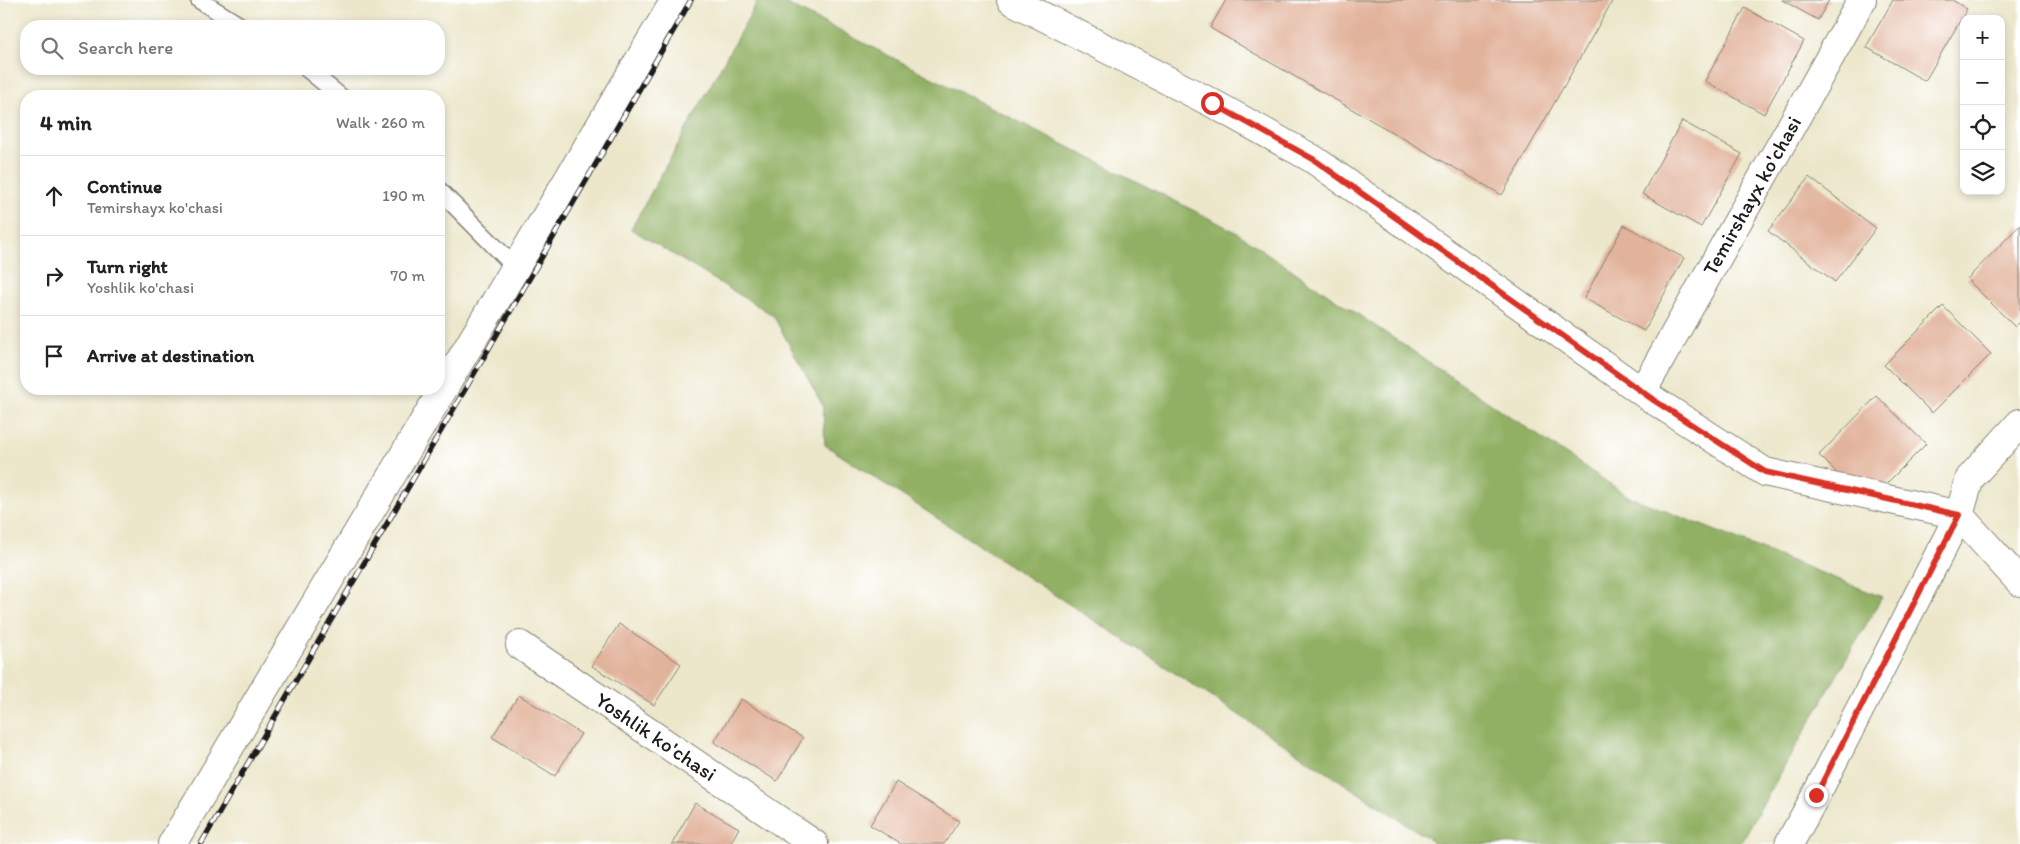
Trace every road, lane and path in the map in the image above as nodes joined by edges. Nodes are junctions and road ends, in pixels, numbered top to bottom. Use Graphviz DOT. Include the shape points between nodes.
graph roads {
  1 [pos="199,0"];
  2 [pos="676,0"];
  3 [pos="1011,0"];
  4 [pos="1862,0"];
  5 [pos="231,20"];
  6 [pos="314,75"];
  7 [pos="333,90"];
  8 [pos="445,196"];
  9 [pos="516,268"];
  10 [pos="445,387"];
  11 [pos="1642,392"];
  12 [pos="440,395"];
  13 [pos="2020,423"];
  14 [pos="1959,515"];
  15 [pos="2020,582"];
  16 [pos="520,645"];
  17 [pos="786,836"];
  18 [pos="172,844"];
  19 [pos="814,844"];
  20 [pos="1789,844"];
  1 -- 5 [label="lane"];
  2 -- 9 [label="street"];
  3 -- 11 [label="street" via="1313,159"];
  4 -- 11 [label="street, Temirshayx ko'chasi"];
  6 -- 7 [label="lane"];
  8 -- 9 [label="lane"];
  9 -- 10 [label="street"];
  11 -- 14 [label="street" via="1765,472"];
  12 -- 18 [label="street"];
  13 -- 14 [label="street" via="1970,478"];
  14 -- 15 [label="street"];
  14 -- 20 [label="street"];
  16 -- 17 [label="street, Yoshlik ko'chasi"];
  17 -- 19 [label="street, Yoshlik ko'chasi"];
}
